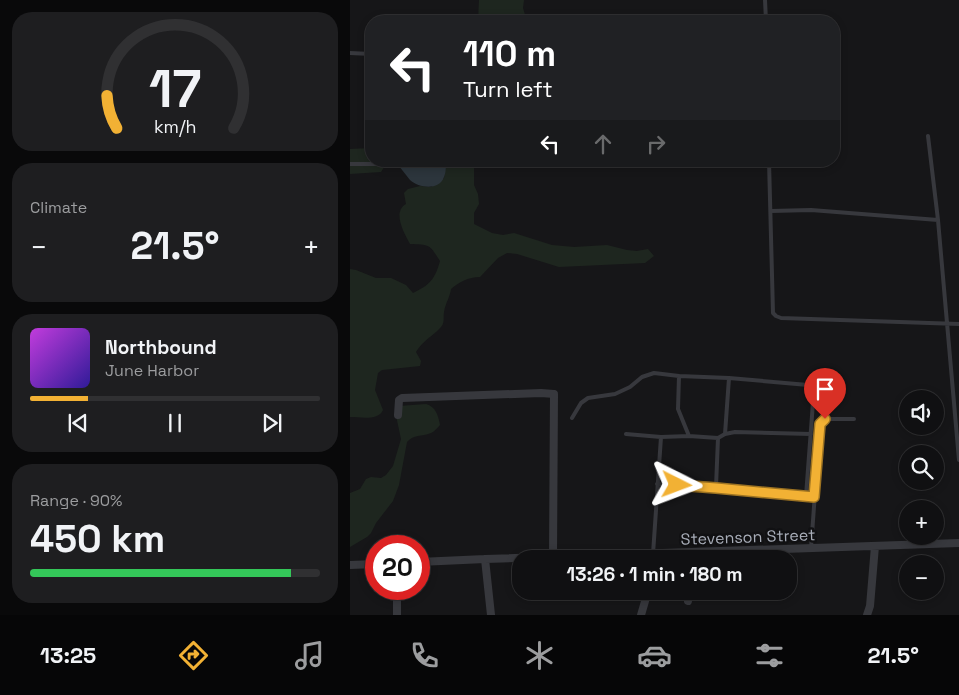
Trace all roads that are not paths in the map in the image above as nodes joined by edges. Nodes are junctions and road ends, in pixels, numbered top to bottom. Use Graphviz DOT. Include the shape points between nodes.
graph roads {
  1 [pos="765,0"];
  2 [pos="766,15"];
  3 [pos="350,53"];
  4 [pos="365,54"];
  5 [pos="928,136"];
  6 [pos="350,164"];
  7 [pos="365,164"];
  8 [pos="769,167"];
  9 [pos="771,210"];
  10 [pos="938,220"];
  11 [pos="947,324"];
  12 [pos="959,324"];
  13 [pos="679,376"];
  14 [pos="729,378"];
  15 [pos="398,415"];
  16 [pos="572,418"];
  17 [pos="854,419"];
  18 [pos="626,434"];
  19 [pos="725,434"];
  20 [pos="811,434"];
  21 [pos="661,436"];
  22 [pos="689,436"];
  23 [pos="718,438"];
  24 [pos="959,460"];
  25 [pos="657,484"];
  26 [pos="716,488"];
  27 [pos="806,496"];
  28 [pos="814,497"];
  29 [pos="959,543"];
  30 [pos="875,546"];
  31 [pos="811,548"];
  32 [pos="553,550"];
  33 [pos="657,550"];
  34 [pos="782,550"];
  35 [pos="512,558"];
  36 [pos="485,559"];
  37 [pos="430,562"];
  38 [pos="365,564"];
  39 [pos="350,565"];
  40 [pos="397,600"];
  41 [pos="645,600"];
  42 [pos="398,615"];
  43 [pos="491,615"];
  44 [pos="641,615"];
  45 [pos="867,615"];
  1 -- 2 [label="lane"];
  3 -- 4 [label="lane"];
  5 -- 10 [label="lane"];
  6 -- 7 [label="lane"];
  8 -- 9 [label="lane"];
  9 -- 10 [label="lane"];
  9 -- 11 [label="lane" via="773,313 776,316"];
  10 -- 11 [label="lane"];
  11 -- 12 [label="lane"];
  11 -- 24 [label="lane"];
  13 -- 14 [label="lane"];
  13 -- 16 [label="lane" via="654,373 642,376 615,394 588,398"];
  13 -- 22 [label="lane" via="678,409"];
  14 -- 19 [label="lane"];
  14 -- 20 [label="lane" via="814,389"];
  15 -- 32 [label="street" via="402,398 554,394"];
  17 -- 28 [label="lane" via="825,419 820,424"];
  18 -- 21 [label="lane"];
  19 -- 20 [label="lane"];
  19 -- 23 [label="lane"];
  20 -- 27 [label="lane"];
  21 -- 22 [label="lane"];
  21 -- 25 [label="lane"];
  22 -- 23 [label="lane"];
  23 -- 26 [label="lane"];
  25 -- 26 [label="lane"];
  25 -- 33 [label="lane"];
  26 -- 27 [label="lane"];
  27 -- 28 [label="lane"];
  28 -- 31 [label="lane"];
  29 -- 30 [label="street, Stevenson Street"];
  30 -- 31 [label="street, Stevenson Street"];
  30 -- 45 [label="street"];
  31 -- 34 [label="street, Stevenson Street"];
  35 -- 36 [label="street, Stevenson Street"];
  36 -- 37 [label="street, Stevenson Street"];
  36 -- 43 [label="street"];
  38 -- 39 [label="street"];
  40 -- 42 [label="street"];
  41 -- 44 [label="street"];
}
